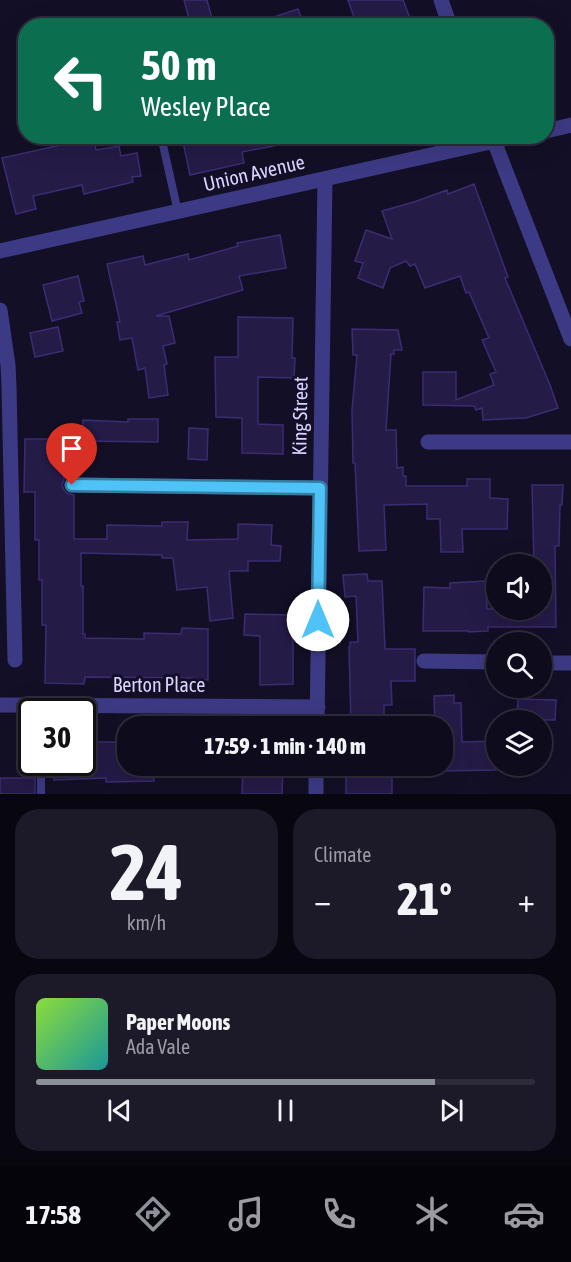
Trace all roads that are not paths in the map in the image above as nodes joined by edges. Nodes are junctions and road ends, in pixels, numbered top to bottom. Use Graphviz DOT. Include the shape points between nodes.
graph roads {
  1 [pos="441,0"];
  2 [pos="447,18"];
  3 [pos="571,125"];
  4 [pos="554,128"];
  5 [pos="163,144"];
  6 [pos="472,144"];
  7 [pos="495,144"];
  8 [pos="325,179"];
  9 [pos="178,212"];
  10 [pos="0,251"];
  11 [pos="0,310"];
  12 [pos="571,339"];
  13 [pos="428,442"];
  14 [pos="571,442"];
  15 [pos="72,485"];
  16 [pos="320,488"];
  17 [pos="15,660"];
  18 [pos="424,661"];
  19 [pos="486,662"];
  20 [pos="552,663"];
  21 [pos="571,663"];
  22 [pos="0,705"];
  23 [pos="18,706"];
  24 [pos="318,707"];
  25 [pos="96,708"];
  26 [pos="318,716"];
  27 [pos="40,776"];
  28 [pos="316,776"];
  29 [pos="41,794"];
  30 [pos="316,794"];
  1 -- 2 [label="street"];
  3 -- 4 [label="street"];
  5 -- 9 [label="lane"];
  6 -- 8 [label="street, Union Avenue"];
  7 -- 12 [label="street"];
  8 -- 9 [label="street, Union Avenue"];
  8 -- 16 [label="street, King Street"];
  9 -- 10 [label="street, Union Avenue"];
  11 -- 17 [label="street" via="9,387"];
  13 -- 14 [label="street"];
  15 -- 16 [label="street"];
  16 -- 24 [label="street, King Street"];
  18 -- 19 [label="street"];
  20 -- 21 [label="street"];
  22 -- 23 [label="street, Berton Place"];
  24 -- 25 [label="street, Berton Place"];
  24 -- 26 [label="street, King Street"];
  27 -- 29 [label="lane"];
  28 -- 30 [label="street"];
}
